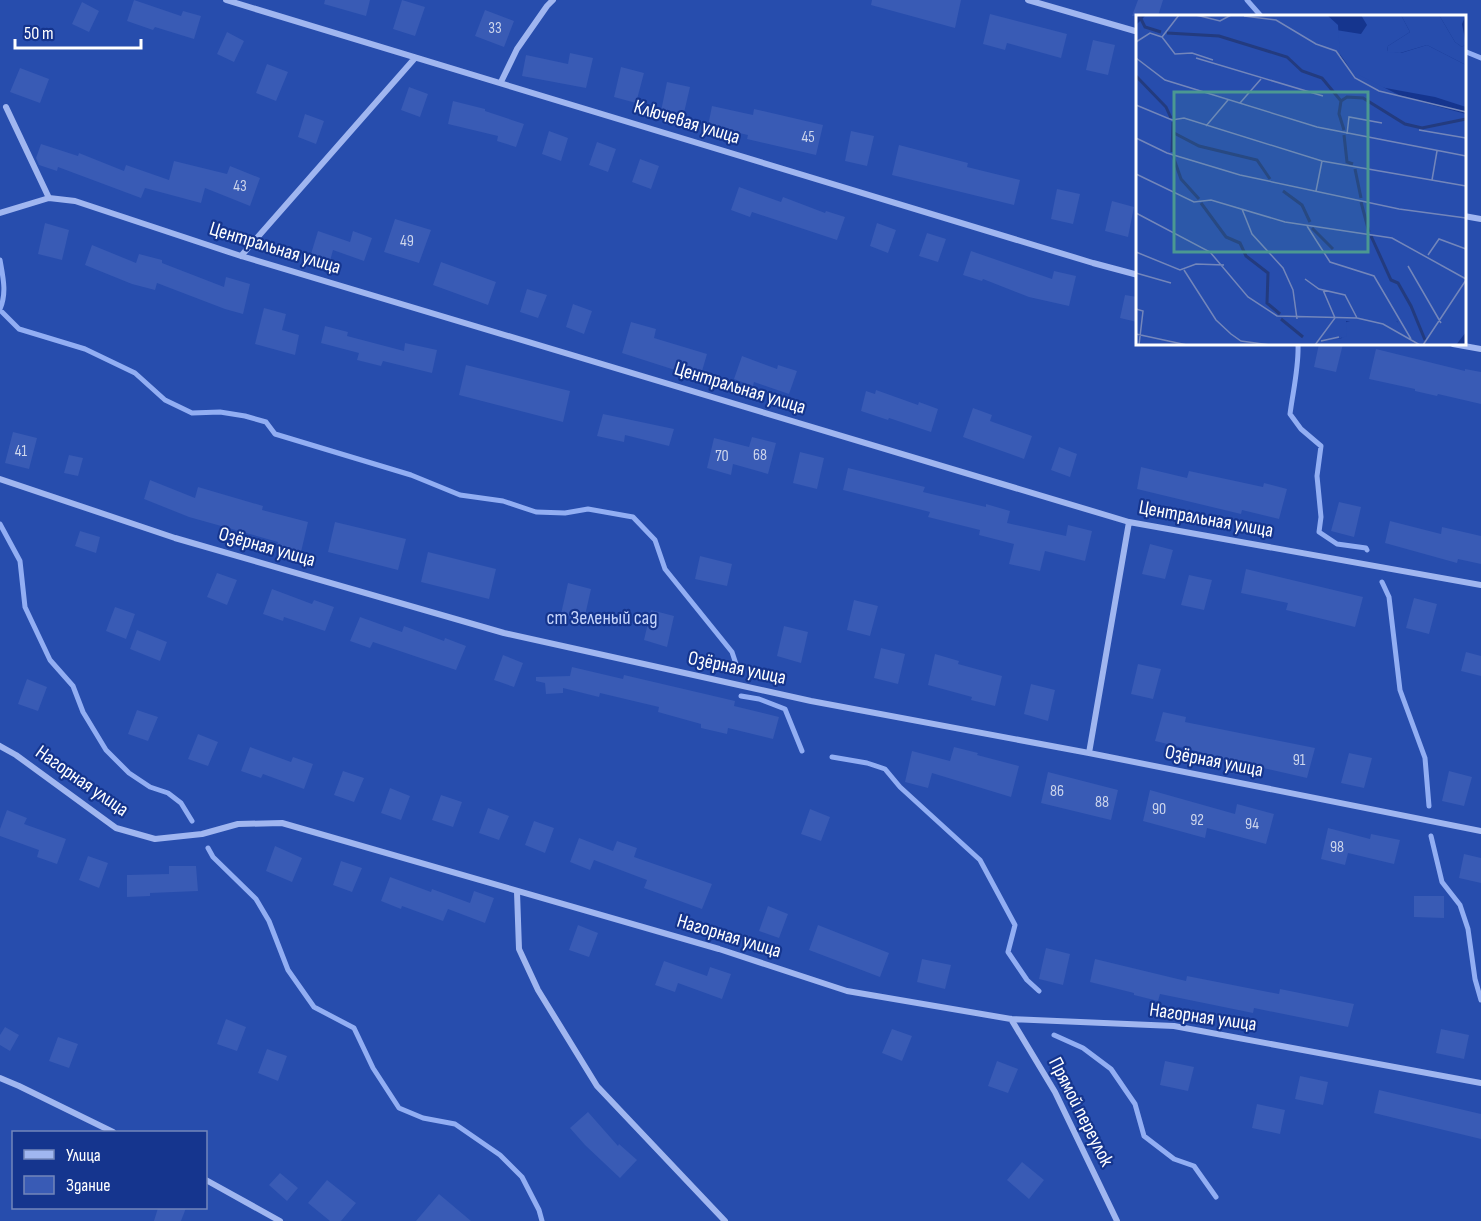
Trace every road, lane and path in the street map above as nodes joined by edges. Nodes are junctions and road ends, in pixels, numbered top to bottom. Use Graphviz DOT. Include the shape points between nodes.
graph roads {
  1 [pos="226,0"];
  2 [pos="553,0"];
  3 [pos="1028,0"];
  4 [pos="1136,31"];
  5 [pos="415,58"];
  6 [pos="501,82"];
  7 [pos="6,107"];
  8 [pos="49,198"];
  9 [pos="0,213"];
  10 [pos="1466,216"];
  11 [pos="1481,219"];
  12 [pos="241,256"];
  13 [pos="1136,275"];
  14 [pos="1459,345"];
  15 [pos="1481,349"];
  16 [pos="0,479"];
  17 [pos="1129,522"];
  18 [pos="1481,585"];
  19 [pos="0,747"];
  20 [pos="1089,753"];
  21 [pos="1481,831"];
  22 [pos="517,892"];
  23 [pos="1011,1019"];
  24 [pos="0,1078"];
  25 [pos="1481,1083"];
  26 [pos="111,1131"];
  27 [pos="207,1181"];
  28 [pos="280,1221"];
  29 [pos="725,1221"];
  30 [pos="1117,1221"];
  1 -- 5 [label="street, Ключевая улица"];
  2 -- 6 [label="street" via="517,49"];
  3 -- 4 [label="street"];
  5 -- 6 [label="street, Ключевая улица"];
  5 -- 12 [label="street"];
  6 -- 13 [label="street, Ключевая улица"];
  7 -- 8 [label="street"];
  8 -- 9 [label="street, Центральная улица"];
  8 -- 12 [label="street, Центральная улица" via="75,201"];
  10 -- 11 [label="street"];
  12 -- 17 [label="street, Центральная улица"];
  14 -- 15 [label="street"];
  16 -- 20 [label="street, Озёрная улица" via="176,538 504,633 811,701"];
  17 -- 18 [label="street, Центральная улица"];
  17 -- 20 [label="street"];
  19 -- 22 [label="street, Нагорная улица" via="116,828 155,839 202,834 238,824 282,823"];
  20 -- 21 [label="street, Озёрная улица"];
  22 -- 23 [label="street, Нагорная улица" via="719,949 847,991"];
  22 -- 29 [label="street" via="519,949 538,990 597,1086"];
  23 -- 25 [label="street, Нагорная улица" via="1174,1026"];
  23 -- 30 [label="street, Прямой переулок" via="1055,1092"];
  24 -- 26 [label="street"];
  27 -- 28 [label="street"];
}
